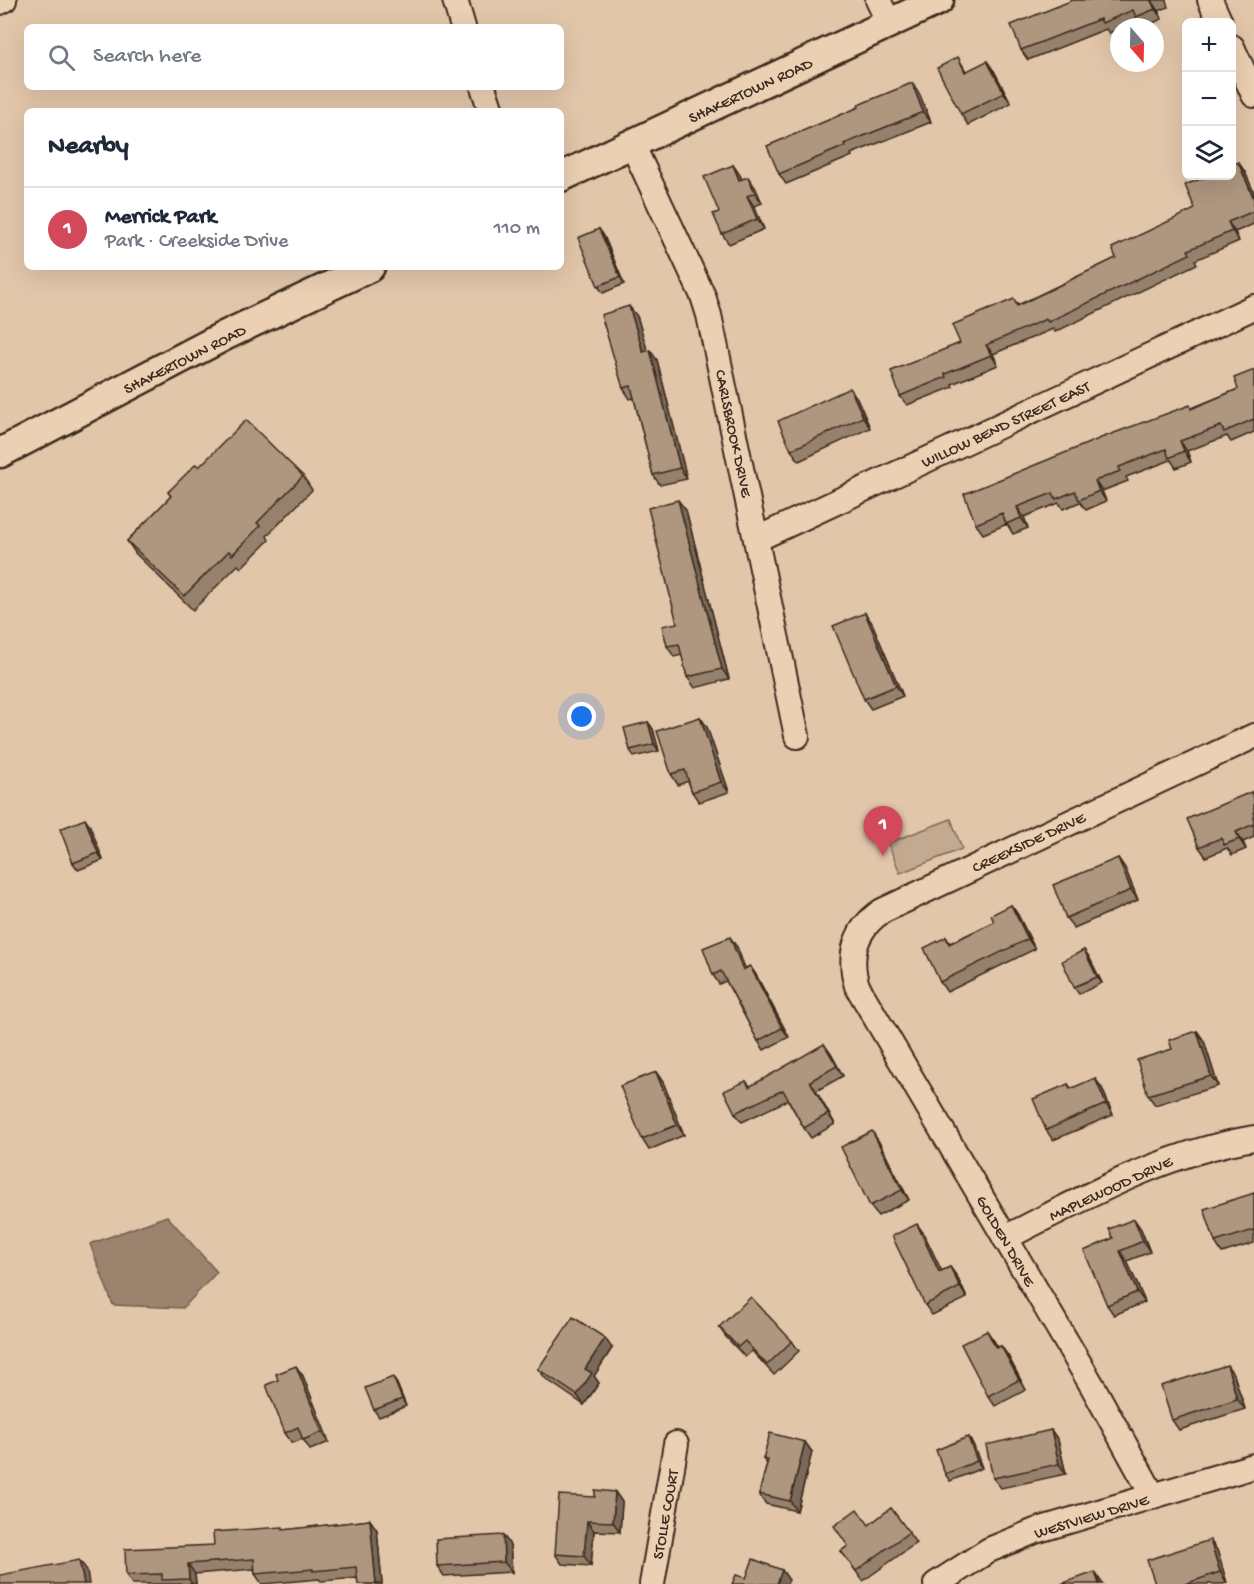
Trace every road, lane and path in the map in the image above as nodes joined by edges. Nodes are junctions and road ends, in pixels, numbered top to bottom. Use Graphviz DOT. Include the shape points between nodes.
graph roads {
  1 [pos="455,0"];
  2 [pos="939,0"];
  3 [pos="1210,0"];
  4 [pos="883,12"];
  5 [pos="1218,18"];
  6 [pos="462,24"];
  7 [pos="1236,56"];
  8 [pos="484,90"];
  9 [pos="1254,95"];
  10 [pos="489,108"];
  11 [pos="632,144"];
  12 [pos="564,176"];
  13 [pos="364,270"];
  14 [pos="1254,307"];
  15 [pos="0,453"];
  16 [pos="756,539"];
  17 [pos="797,736"];
  18 [pos="1254,736"];
  19 [pos="857,986"];
  20 [pos="1254,1138"];
  21 [pos="1005,1238"];
  22 [pos="676,1444"];
  23 [pos="1254,1466"];
  24 [pos="1153,1496"];
  25 [pos="652,1584"];
  26 [pos="936,1584"];
  1 -- 6 [label="street"];
  2 -- 4 [label="street, SHAKERTOWN ROAD"];
  3 -- 5 [label="street"];
  4 -- 11 [label="street, SHAKERTOWN ROAD"];
  7 -- 9 [label="street"];
  8 -- 10 [label="street"];
  11 -- 12 [label="street, SHAKERTOWN ROAD"];
  11 -- 16 [label="street, CARLSBROOK DRIVE" via="709,315"];
  13 -- 15 [label="street, SHAKERTOWN ROAD" via="226,335"];
  14 -- 16 [label="street, WILLOW BEND STREET EAST"];
  16 -- 17 [label="street, CARLSBROOK DRIVE"];
  18 -- 19 [label="street, CREEKSIDE DRIVE" via="882,911 865,925 855,944 852,965"];
  19 -- 21 [label="street, GOLDEN DRIVE"];
  20 -- 21 [label="street, MAPLEWOOD DRIVE" via="1147,1167"];
  21 -- 24 [label="street, GOLDEN DRIVE"];
  22 -- 25 [label="street, STOLLE COURT"];
  23 -- 24 [label="street, WESTVIEW DRIVE"];
  24 -- 26 [label="street, WESTVIEW DRIVE" via="1026,1535 982,1554"];
}
